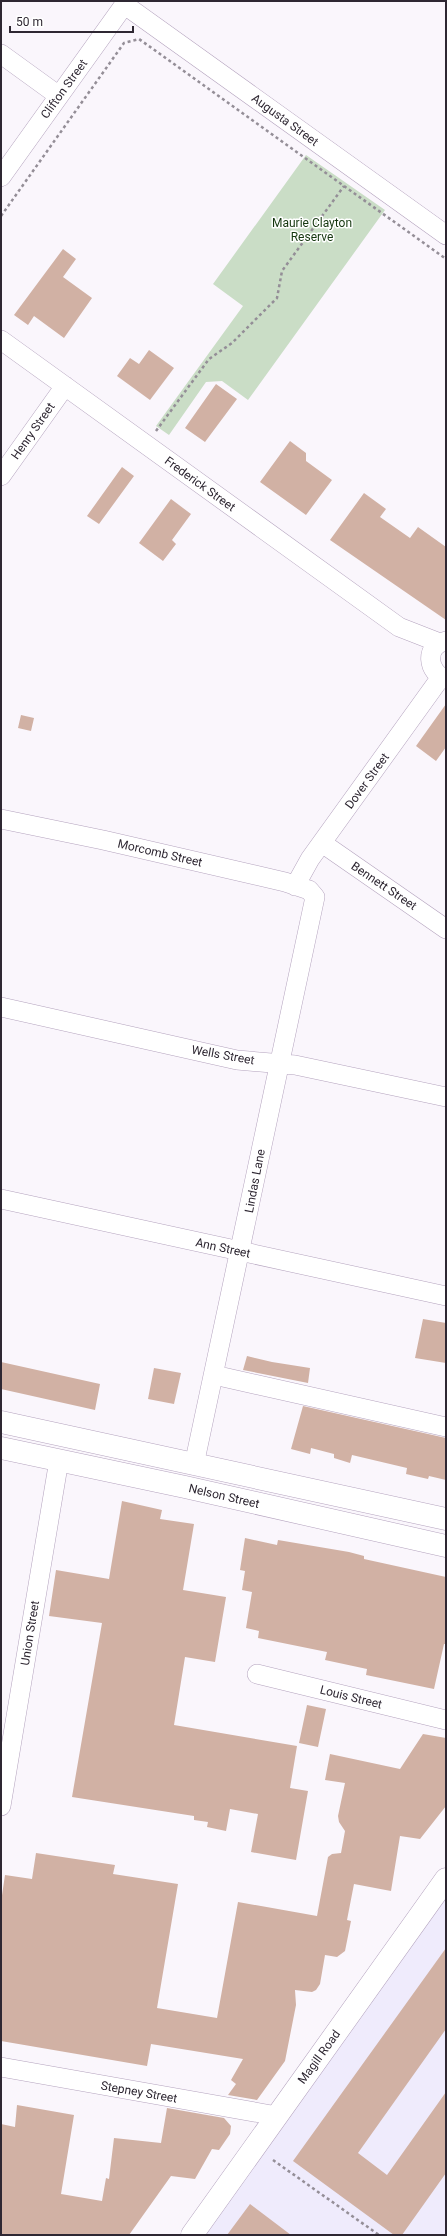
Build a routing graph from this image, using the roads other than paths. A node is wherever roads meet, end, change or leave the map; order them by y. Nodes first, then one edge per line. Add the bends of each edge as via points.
1 (126, 3) edge
2 (1, 54) edge
3 (59, 96) junction
4 (1, 177) edge
5 (446, 235) edge
6 (1, 340) edge
7 (65, 386) junction
8 (1, 476) edge
9 (399, 627) junction
10 (443, 642) edge
11 (430, 662) junction
12 (444, 678) edge
13 (1, 819) edge
14 (322, 843) junction
15 (296, 886) junction
16 (315, 897) joint
17 (446, 929) edge
18 (1, 1007) edge
19 (278, 1064) junction
20 (446, 1097) edge
21 (1, 1199) edge
22 (241, 1251) junction
23 (446, 1296) edge
24 (214, 1375) junction
25 (1, 1422) edge
26 (446, 1427) edge
27 (63, 1435) junction
28 (1, 1448) edge
29 (59, 1460) junction
30 (194, 1465) junction
31 (446, 1519) edge
32 (446, 1546) edge
33 (257, 1674) dead end
34 (446, 1720) edge
35 (1, 1806) edge
36 (446, 1879) edge
37 (1, 2067) edge
38 (277, 2116) junction
39 (192, 2235) edge

1 - 3 street, Clifton Street
1 - 5 street, Augusta Street
2 - 3 street
3 - 4 street, Clifton Street
6 - 7 street, Frederick Street
7 - 8 street, Henry Street
7 - 9 street, Frederick Street
9 - 10 street, Frederick Street
9 - 11 street, Frederick Street
10 - 11 street via 434,648
11 - 12 street, Frederick Street via 434,672
12 - 14 street, Dover Street
13 - 15 street, Morcomb Street via 103,840
14 - 15 street, Dover Street
14 - 17 street, Bennett Street
15 - 16 street, Morcomb Street via 309,890
16 - 19 street, Lindas Lane
18 - 19 street, Wells Street via 237,1060
19 - 20 street, Wells Street via 295,1065
19 - 22 street, Lindas Lane
21 - 22 street, Ann Street
22 - 23 street, Ann Street
22 - 24 street, Lindas Lane
24 - 26 street
24 - 30 street, Lindas Lane
25 - 27 main road, Nelson Street
27 - 29 main road
27 - 30 main road, Nelson Street
28 - 29 main road, Nelson Street
29 - 32 main road, Nelson Street
29 - 35 street, Union Street
30 - 31 main road, Nelson Street
33 - 34 street, Louis Street
36 - 38 main road, Magill Road
37 - 38 street, Stepney Street
38 - 39 main road, Magill Road

